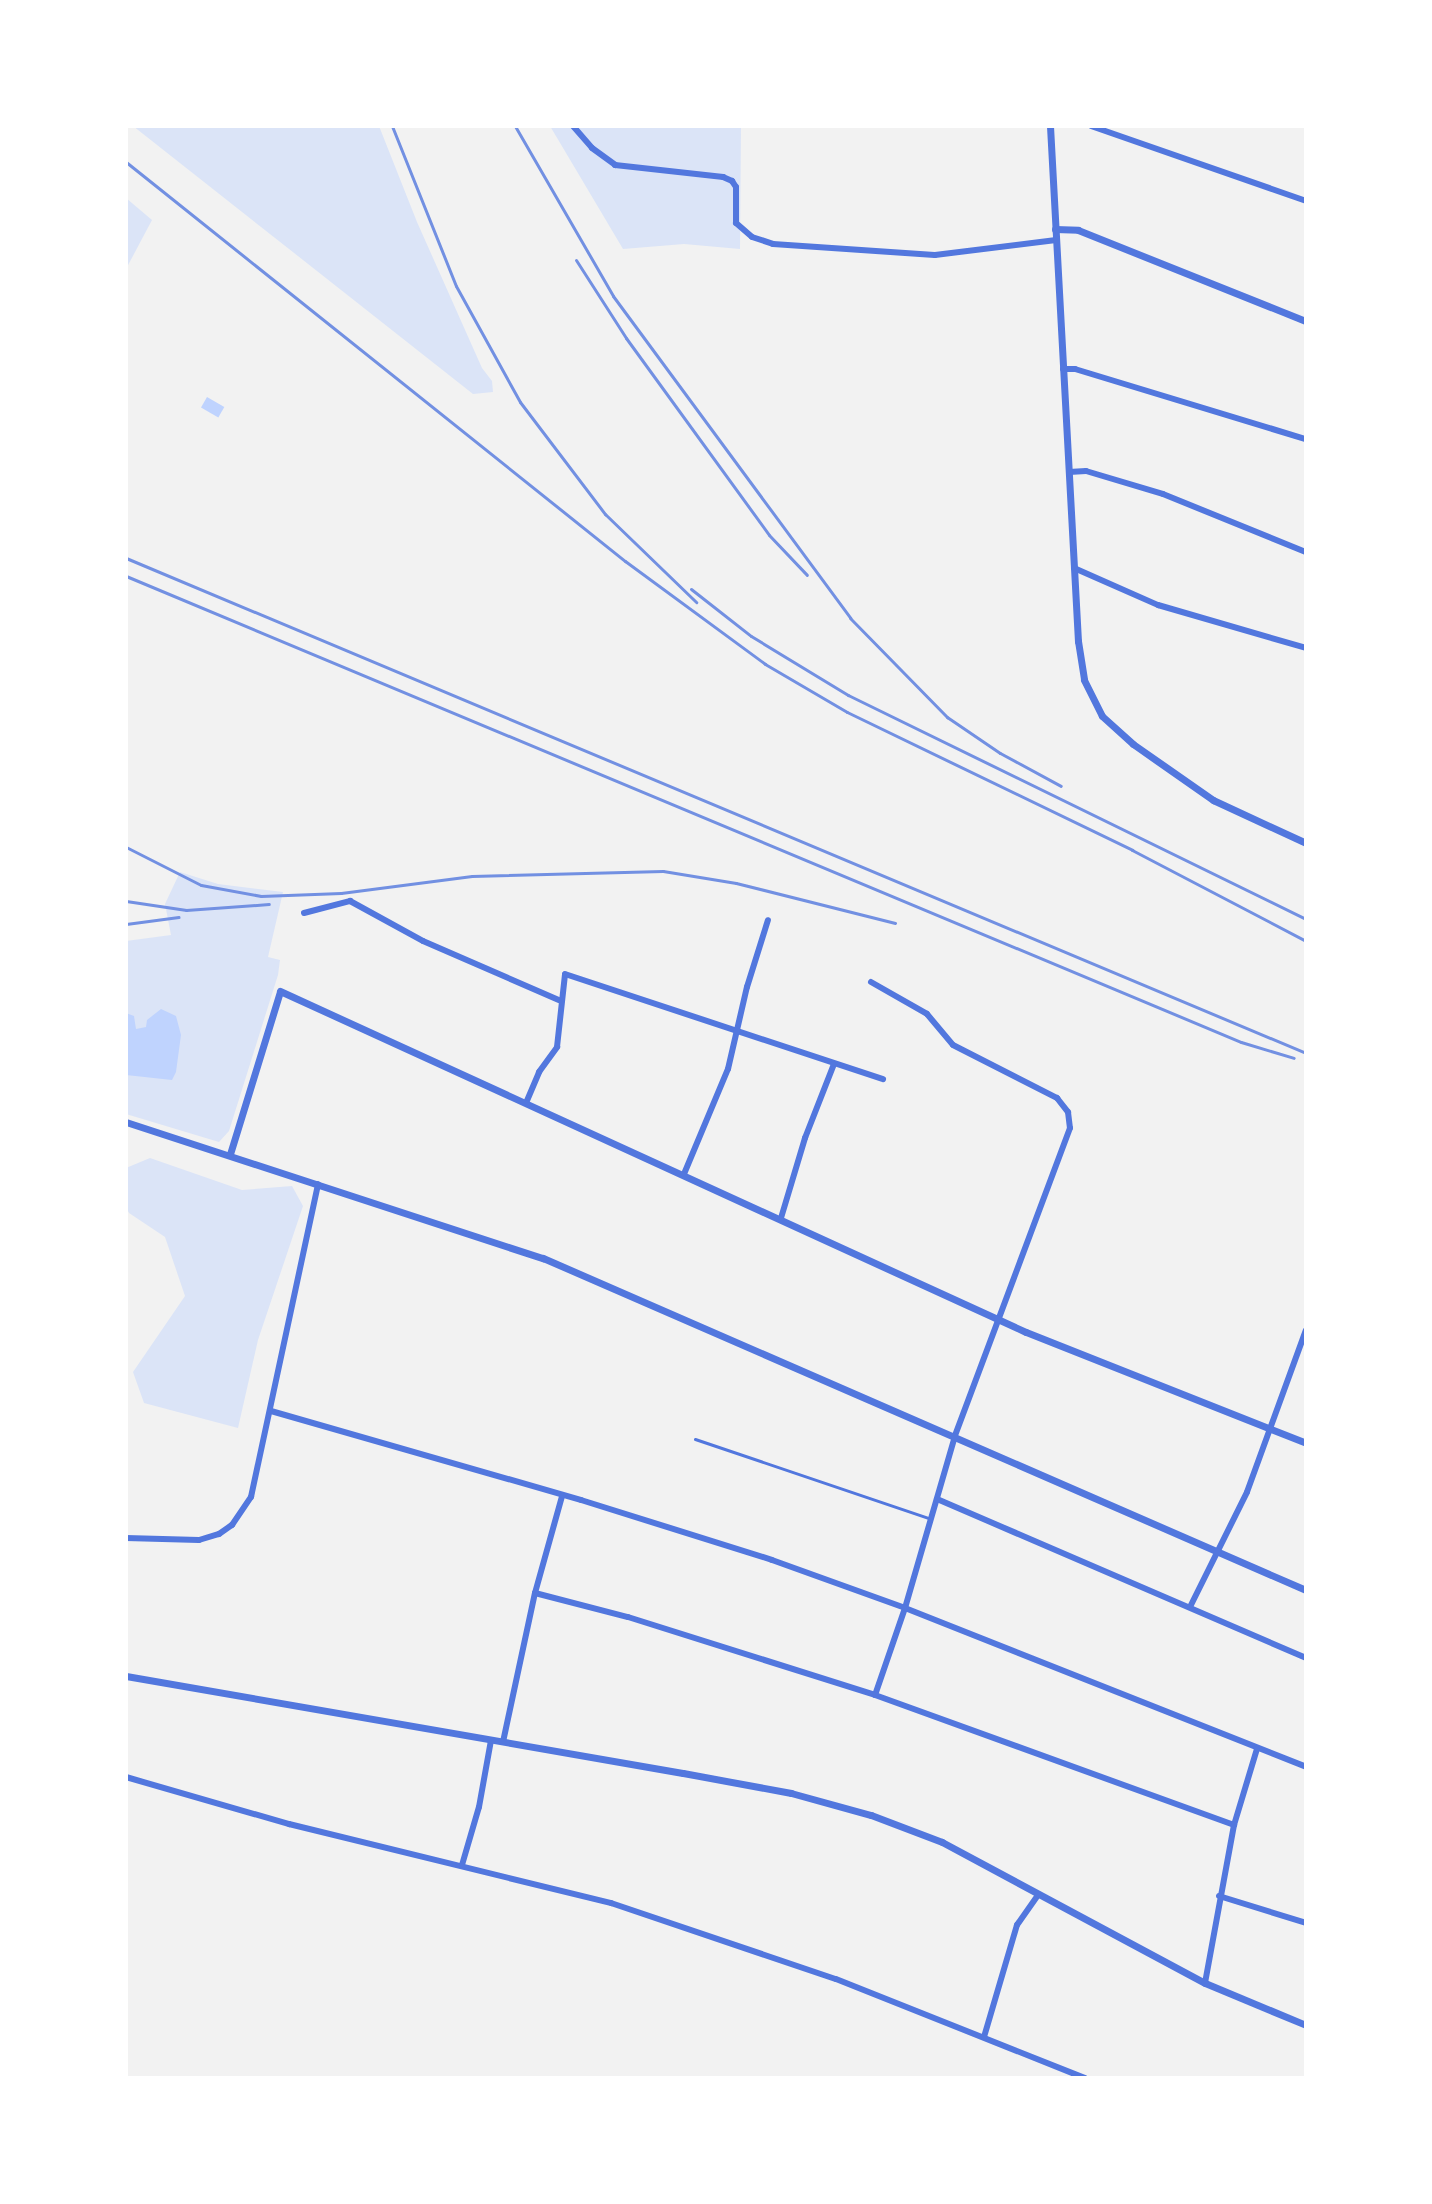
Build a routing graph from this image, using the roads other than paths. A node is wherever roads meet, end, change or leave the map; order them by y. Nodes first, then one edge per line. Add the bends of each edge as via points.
1 (573, 126) edge
2 (1050, 126) edge
3 (1091, 126) edge
4 (1306, 201) edge
5 (1055, 229) junction
6 (1056, 240) junction
7 (1306, 321) edge
8 (1063, 369) junction
9 (1306, 439) edge
10 (1069, 472) junction
11 (1306, 552) edge
12 (1074, 568) junction
13 (1306, 648) edge
14 (1306, 843) edge
15 (304, 913) dead end
16 (768, 920) dead end
17 (871, 982) dead end
18 (559, 1000) junction
19 (738, 1031) junction
20 (834, 1064) junction
21 (883, 1079) dead end
22 (526, 1103) junction
23 (126, 1122) edge
24 (230, 1154) junction
25 (684, 1174) junction
26 (318, 1184) junction
27 (781, 1218) junction
28 (997, 1319) junction
29 (1306, 1330) edge
30 (271, 1411) junction
31 (1269, 1428) junction
32 (955, 1436) junction
33 (695, 1439) dead end
34 (1306, 1443) edge
35 (562, 1496) junction
36 (937, 1499) junction
37 (932, 1519) junction
38 (126, 1538) edge
39 (1214, 1552) junction
40 (1306, 1590) edge
41 (535, 1593) junction
42 (1190, 1607) junction
43 (905, 1608) junction
44 (1306, 1658) edge
45 (126, 1676) edge
46 (875, 1695) junction
47 (491, 1740) junction
48 (503, 1742) junction
49 (1257, 1749) junction
50 (1306, 1767) edge
51 (126, 1777) edge
52 (1234, 1825) junction
53 (462, 1865) junction
54 (1038, 1895) junction
55 (1219, 1896) junction
56 (1306, 1923) edge
57 (1205, 1983) junction
58 (1306, 2025) edge
59 (984, 2037) junction
60 (1085, 2078) edge

1 - 6 street via 615,165 732,181 736,223 752,237 773,244 935,255
2 - 5 street
3 - 4 street
5 - 6 street
5 - 7 street via 1078,230
6 - 8 street
8 - 9 street
8 - 10 street
10 - 11 street via 1086,471 1163,494
10 - 12 street
12 - 13 street via 1158,605
12 - 14 street via 1084,680 1102,716 1213,800
15 - 18 street via 350,901 423,941
16 - 19 street
17 - 28 street via 927,1014 953,1045 1057,1098 1068,1112 1070,1128
18 - 19 street via 565,974
18 - 22 street via 557,1047
19 - 20 street
19 - 25 street via 728,1069
20 - 21 street
20 - 27 street
22 - 24 street via 280,991
22 - 25 street
23 - 24 street
24 - 26 street
25 - 27 street
26 - 30 street
26 - 32 street via 543,1258
27 - 28 street
28 - 31 street
28 - 32 street
29 - 31 street
30 - 35 street
30 - 38 street via 251,1497 232,1525 199,1540
31 - 34 street
31 - 39 street via 1247,1492
32 - 36 street
32 - 39 street
33 - 37 lane
35 - 41 street
35 - 43 street via 772,1560
36 - 37 street
36 - 42 street
37 - 43 street
39 - 40 street
39 - 42 street
41 - 46 street
41 - 48 street
42 - 44 street
43 - 46 street
43 - 49 street
45 - 47 street
46 - 52 street
47 - 48 street
47 - 53 street
48 - 54 street via 791,1793 871,1815 942,1842
49 - 50 street
49 - 52 street
51 - 53 street via 289,1824
52 - 55 street
53 - 59 street via 611,1903 836,1979
54 - 57 street
54 - 59 street via 1017,1925
55 - 56 street
55 - 57 street
57 - 58 street
59 - 60 street

